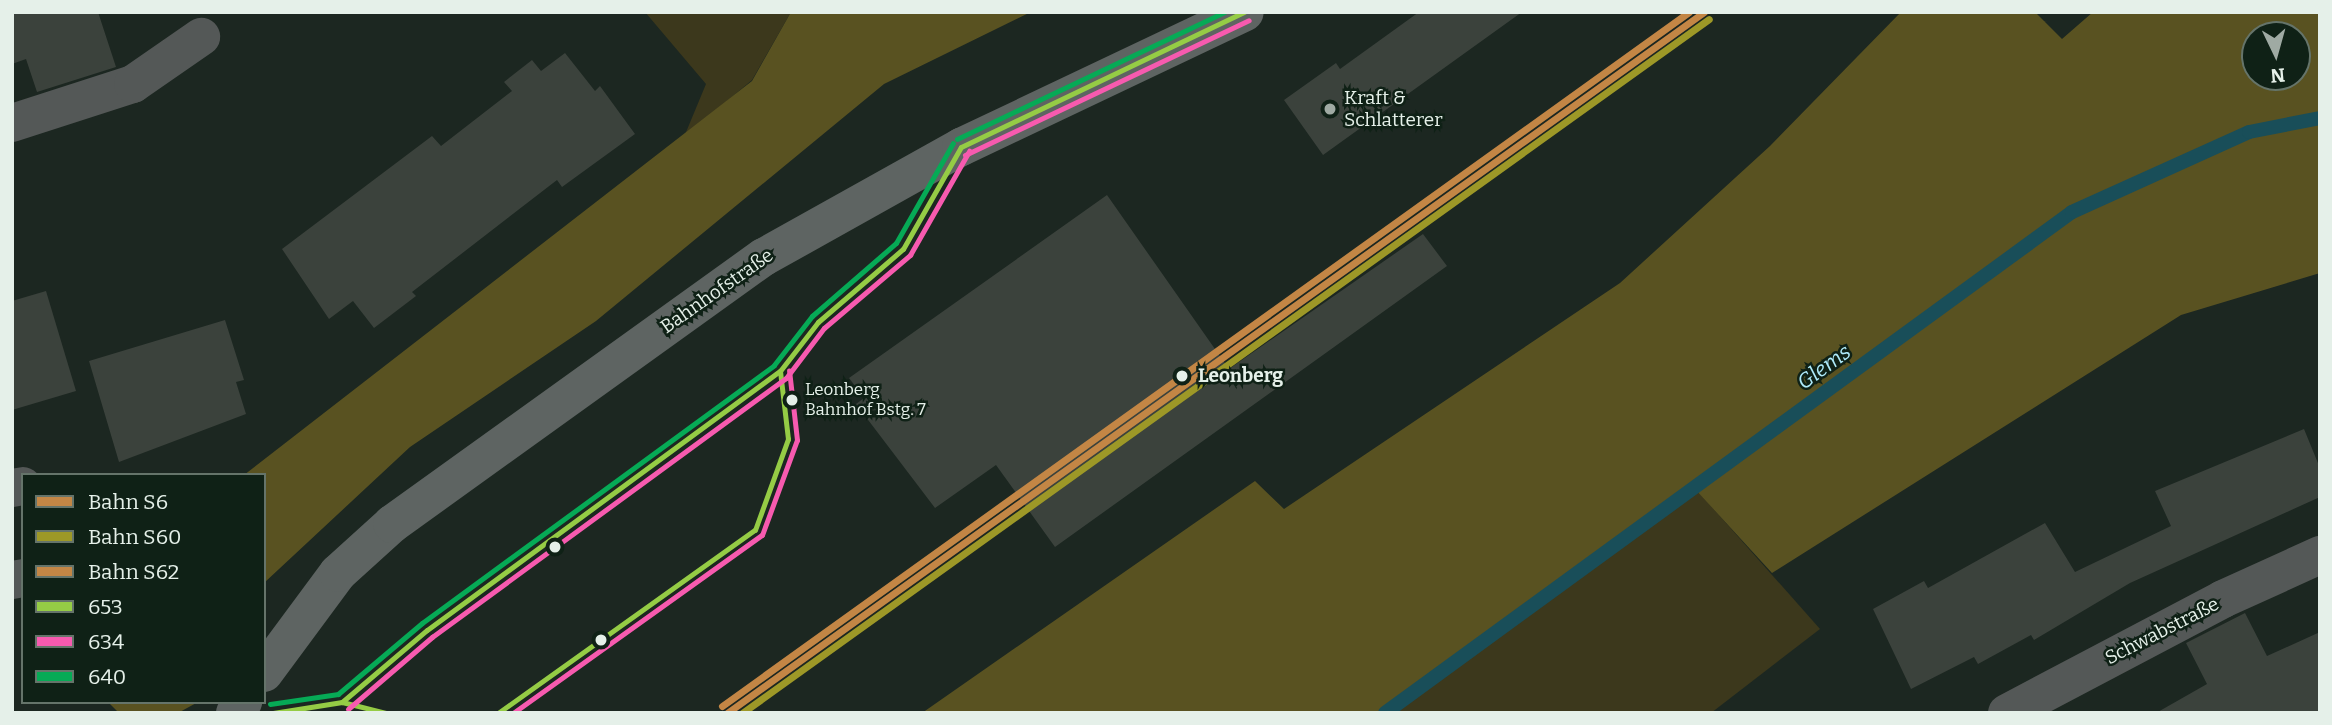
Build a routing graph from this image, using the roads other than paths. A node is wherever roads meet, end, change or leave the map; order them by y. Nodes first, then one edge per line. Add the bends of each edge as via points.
1 (1245, 12) edge
2 (201, 37) dead end
3 (12, 123) edge
4 (2320, 555) edge
5 (266, 670) edge
6 (2007, 713) edge

1 - 5 street, Bahnhofstraße via 961,147 764,257 391,524 338,573
2 - 3 street via 133,84
4 - 6 street, Schwabstraße via 2223,599

